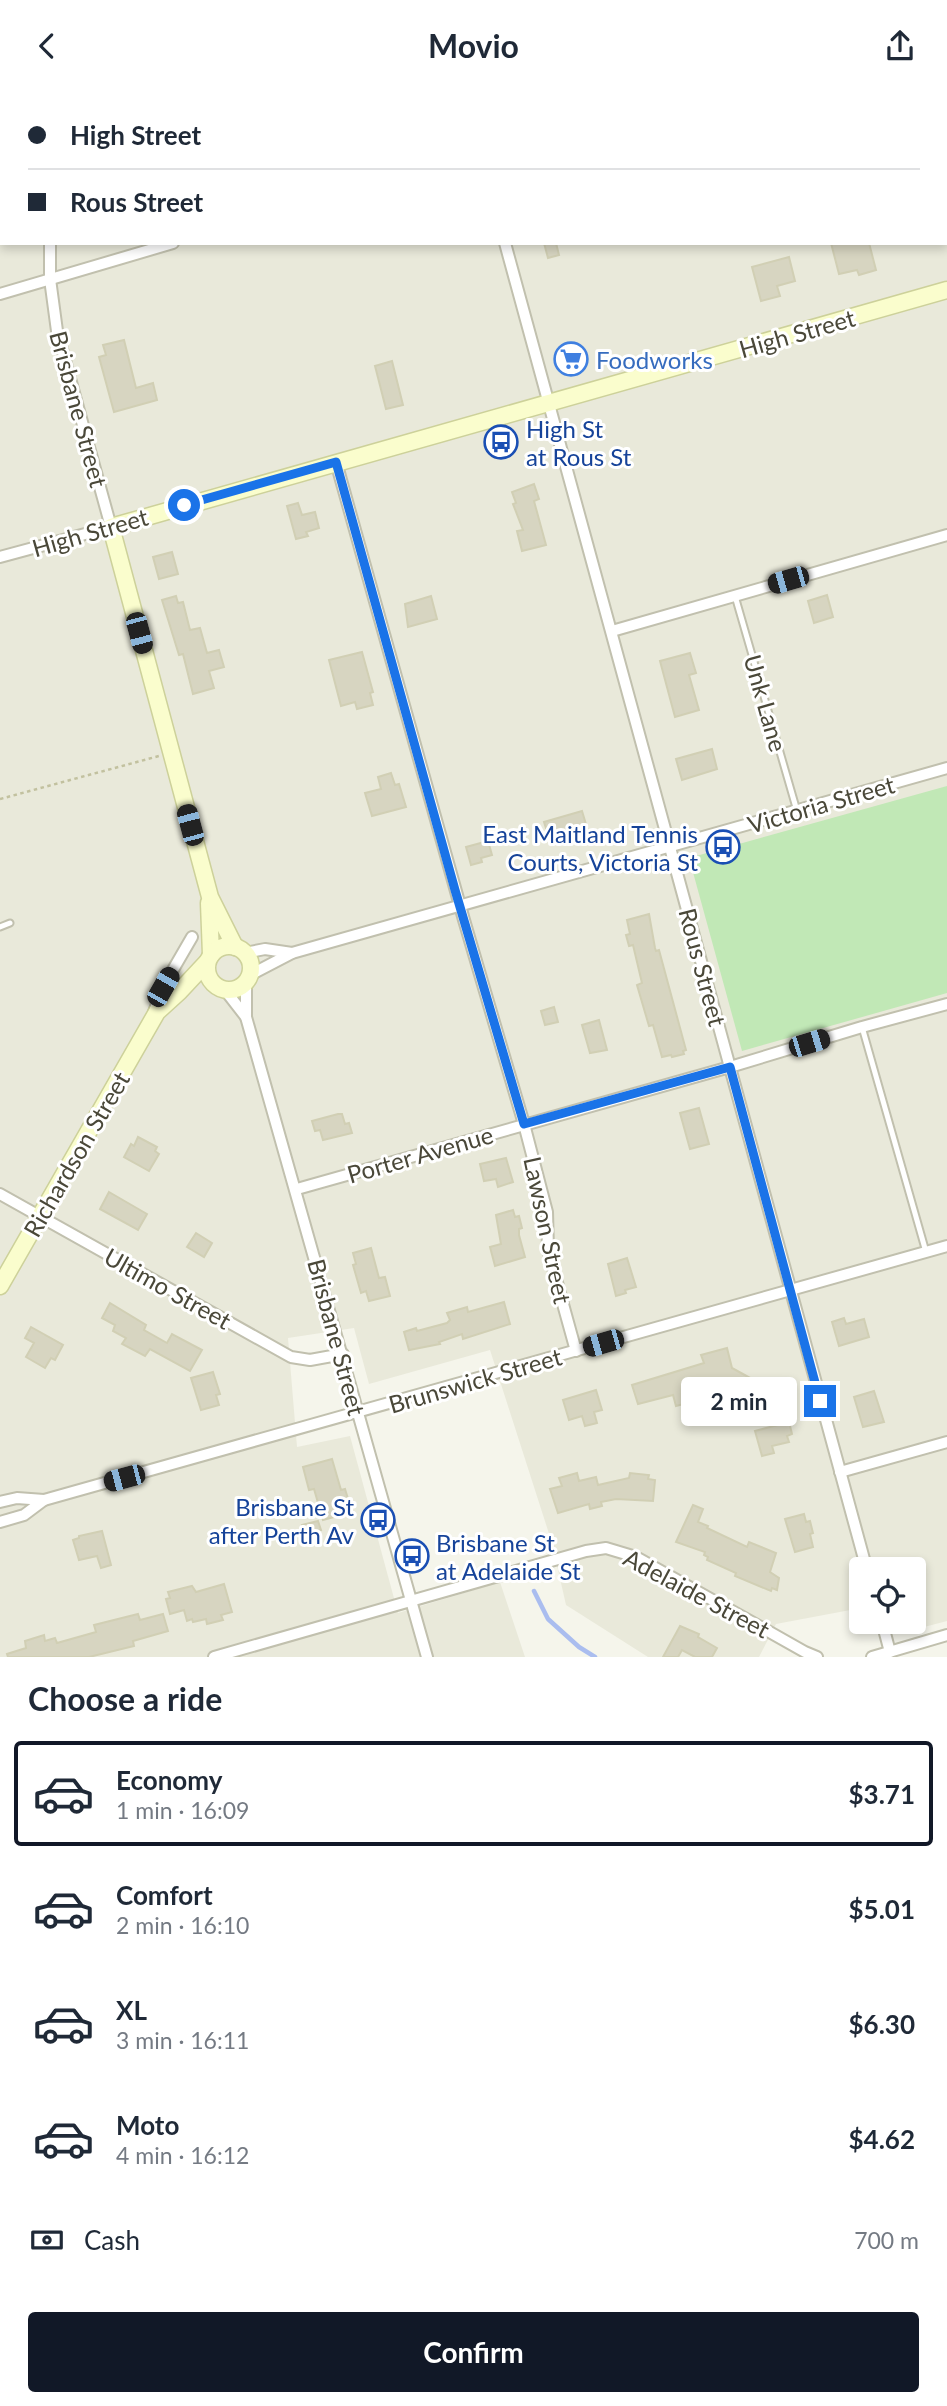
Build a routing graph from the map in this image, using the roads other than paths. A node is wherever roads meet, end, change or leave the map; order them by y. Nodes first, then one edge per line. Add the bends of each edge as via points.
1 (50, 245) edge
2 (166, 245) edge
3 (506, 245) edge
4 (50, 279) junction
5 (947, 290) edge
6 (0, 294) edge
7 (550, 403) junction
8 (336, 462) junction
9 (111, 527) junction
10 (947, 535) edge
11 (0, 557) edge
12 (736, 596) junction
13 (612, 631) junction
14 (947, 768) edge
15 (797, 810) junction
16 (670, 847) junction
17 (209, 897) junction
18 (460, 906) junction
19 (10, 923) dead end
20 (0, 927) edge
21 (192, 937) dead end
22 (240, 950) junction
23 (292, 953) junction
24 (209, 959) junction
25 (248, 979) junction
26 (221, 988) junction
27 (179, 992) junction
28 (947, 1004) edge
29 (246, 1017) junction
30 (151, 1022) junction
31 (862, 1027) junction
32 (730, 1067) junction
33 (524, 1124) junction
34 (297, 1189) junction
35 (0, 1193) edge
36 (40, 1216) junction
37 (947, 1247) edge
38 (926, 1252) junction
39 (0, 1286) edge
40 (789, 1291) junction
41 (576, 1351) junction
42 (343, 1353) junction
43 (358, 1413) junction
44 (947, 1442) edge
45 (840, 1472) junction
46 (44, 1500) junction
47 (0, 1502) edge
48 (0, 1522) edge
49 (863, 1557) edge
50 (411, 1602) junction
51 (885, 1634) edge
52 (947, 1635) edge
53 (890, 1652) junction
54 (214, 1657) edge
55 (427, 1657) edge
56 (817, 1657) edge
57 (872, 1657) edge

1 - 4 street, Brisbane Street
2 - 4 street
3 - 7 street, Rous Street
4 - 6 street
4 - 9 street, Brisbane Street via 57,331
5 - 7 main road, High Street
7 - 8 main road, High Street
7 - 13 street, Rous Street
8 - 9 main road, High Street
8 - 18 street, Lawson Street
9 - 11 street, High Street
9 - 17 main road, Brisbane Street
10 - 12 street
12 - 13 street
12 - 15 lane, Unk Lane
13 - 16 street, Rous Street
14 - 15 street, Victoria Street
15 - 16 street, Victoria Street
16 - 18 street, Victoria Street
16 - 32 street, Rous Street
17 - 22 main road, Brisbane Street
17 - 24 main road, Brisbane Street
18 - 23 street, Victoria Street
18 - 33 street, Lawson Street
19 - 20 lane
21 - 30 street, Richardson Street via 163,987
22 - 23 street, Victoria Street
22 - 24 main road via 222,947
22 - 25 main road via 251,963
23 - 25 street, Victoria Street
24 - 26 main road via 208,976
24 - 27 main road, Richardson Street
25 - 26 main road via 233,990
25 - 29 street, Brisbane Street
26 - 27 main road
26 - 29 street, Brisbane Street
27 - 30 main road, Richardson Street
28 - 31 street, Porter Avenue
29 - 34 street, Brisbane Street
30 - 36 main road, Richardson Street
31 - 32 street, Porter Avenue
31 - 38 lane
32 - 33 street, Porter Avenue
32 - 40 street, Rous Street
33 - 34 street, Porter Avenue
33 - 41 street, Lawson Street via 547,1212 548,1250
34 - 42 street, Brisbane Street
35 - 36 street, Ultimo Street
36 - 39 main road, Richardson Street
36 - 42 street, Ultimo Street via 291,1357 310,1360
37 - 38 street, Brunswick Street
38 - 40 street, Brunswick Street
40 - 41 street, Brunswick Street
40 - 45 street, Rous Street
41 - 43 street, Brunswick Street
42 - 43 street, Brisbane Street
43 - 46 street, Brunswick Street
43 - 50 street, Brisbane Street
44 - 45 street
45 - 49 street, Rous Street
46 - 47 street, Brunswick Street
46 - 48 street, Brunswick Street via 24,1515
50 - 54 street, Adelaide Street
50 - 55 street, Brisbane Street
50 - 56 street, Adelaide Street via 606,1548 636,1557
51 - 53 street
52 - 53 street
53 - 57 street

